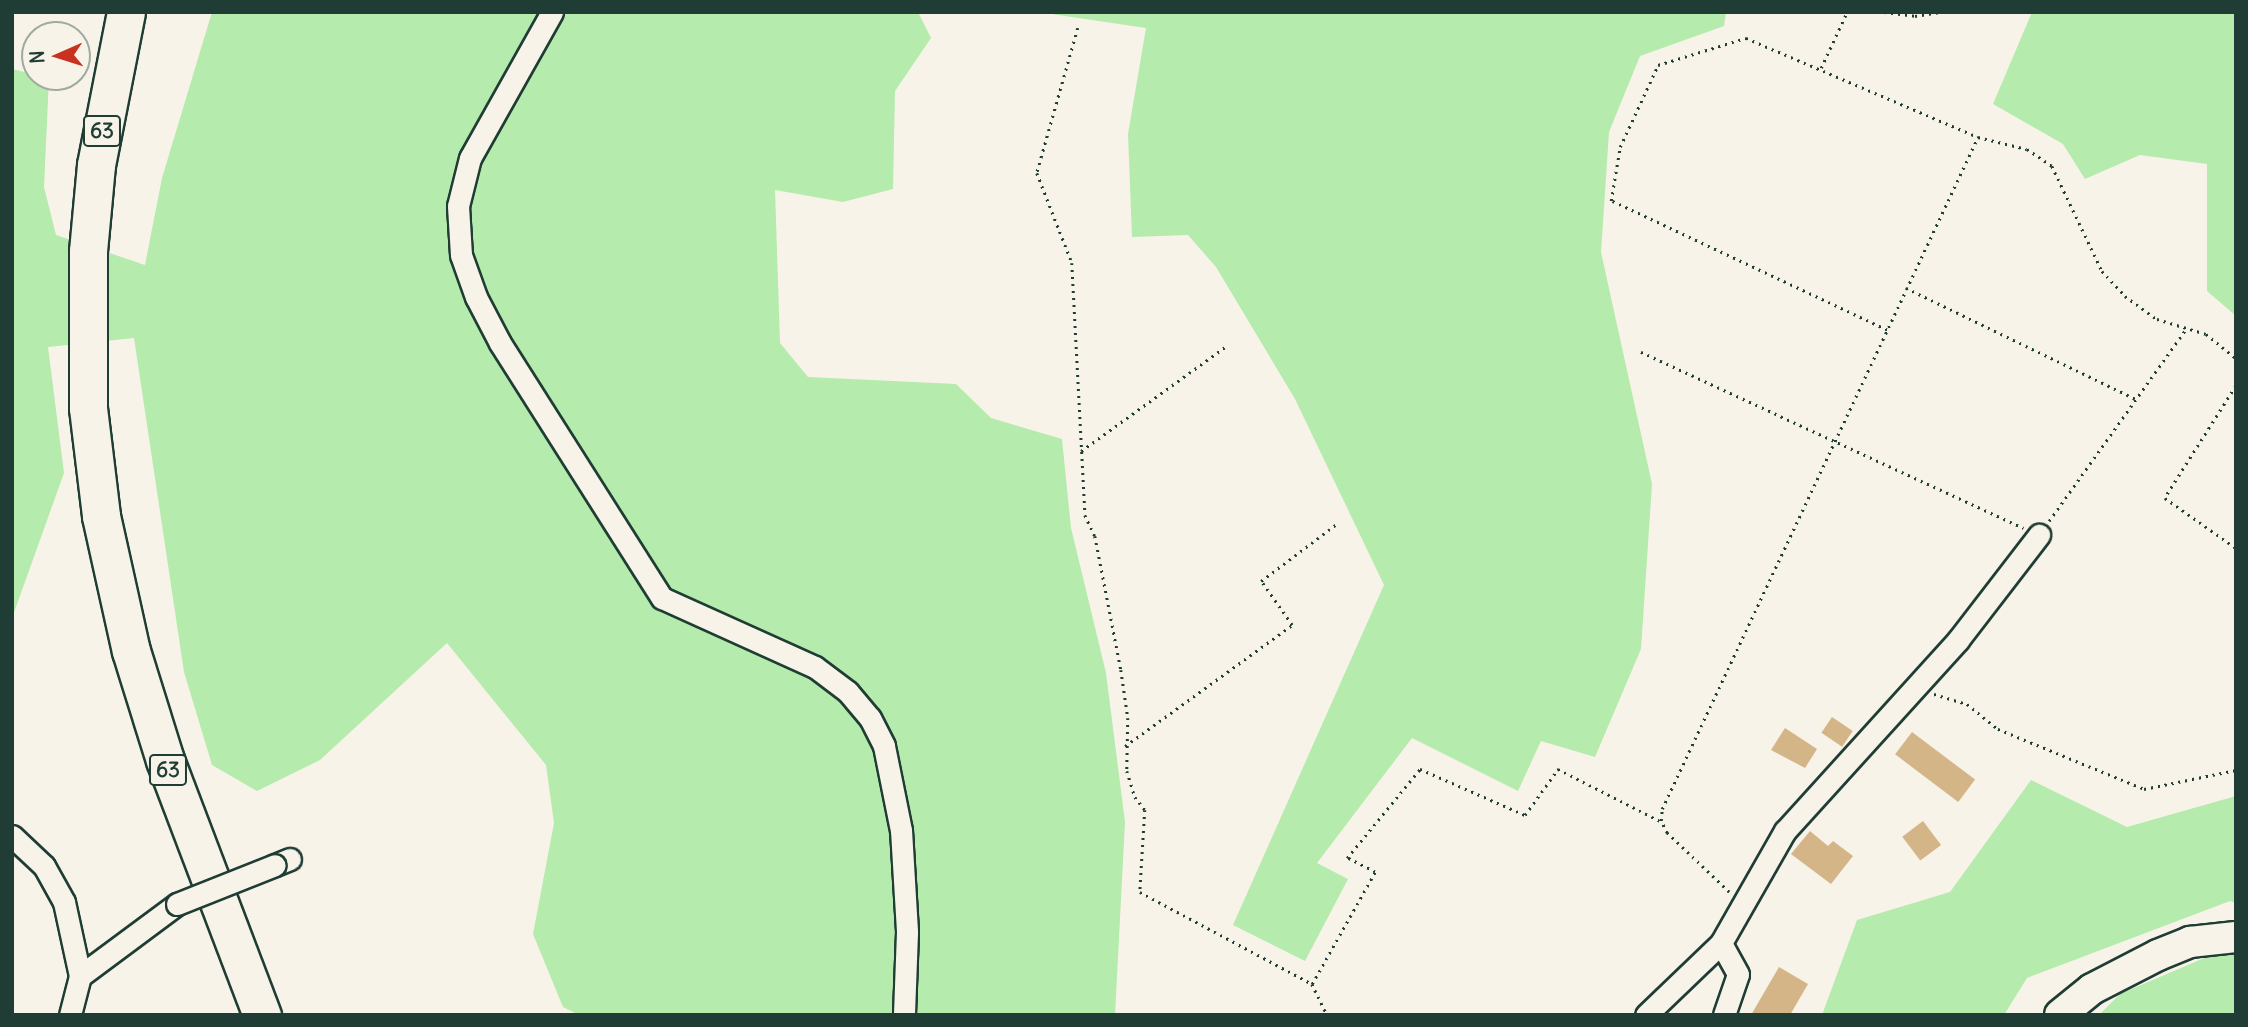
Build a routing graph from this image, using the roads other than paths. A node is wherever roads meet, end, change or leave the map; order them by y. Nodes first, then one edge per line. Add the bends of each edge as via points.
1 (126, 12) edge
2 (552, 12) edge
3 (2039, 535) road end
4 (12, 836) edge
5 (282, 862) dead end
6 (2236, 937) edge
7 (1721, 943) junction
8 (80, 976) junction
9 (70, 1015) edge
10 (262, 1015) edge
11 (904, 1015) edge
12 (1646, 1015) edge
13 (1724, 1015) edge
14 (2060, 1015) edge

1 - 10 highway, 63 via 96,165 88,251 88,408 102,516 131,651 165,760
2 - 11 street via 470,158 458,206 461,255 468,276 500,343 662,598 815,667 848,692 870,718 884,746 901,830 907,932
3 - 7 street via 1914,688 1785,831
4 - 8 street via 44,866 64,902
5 - 8 street, bridge via 177,904
6 - 14 street via 2190,942 2158,955 2092,989
7 - 12 street
7 - 13 street via 1738,974
8 - 9 street

